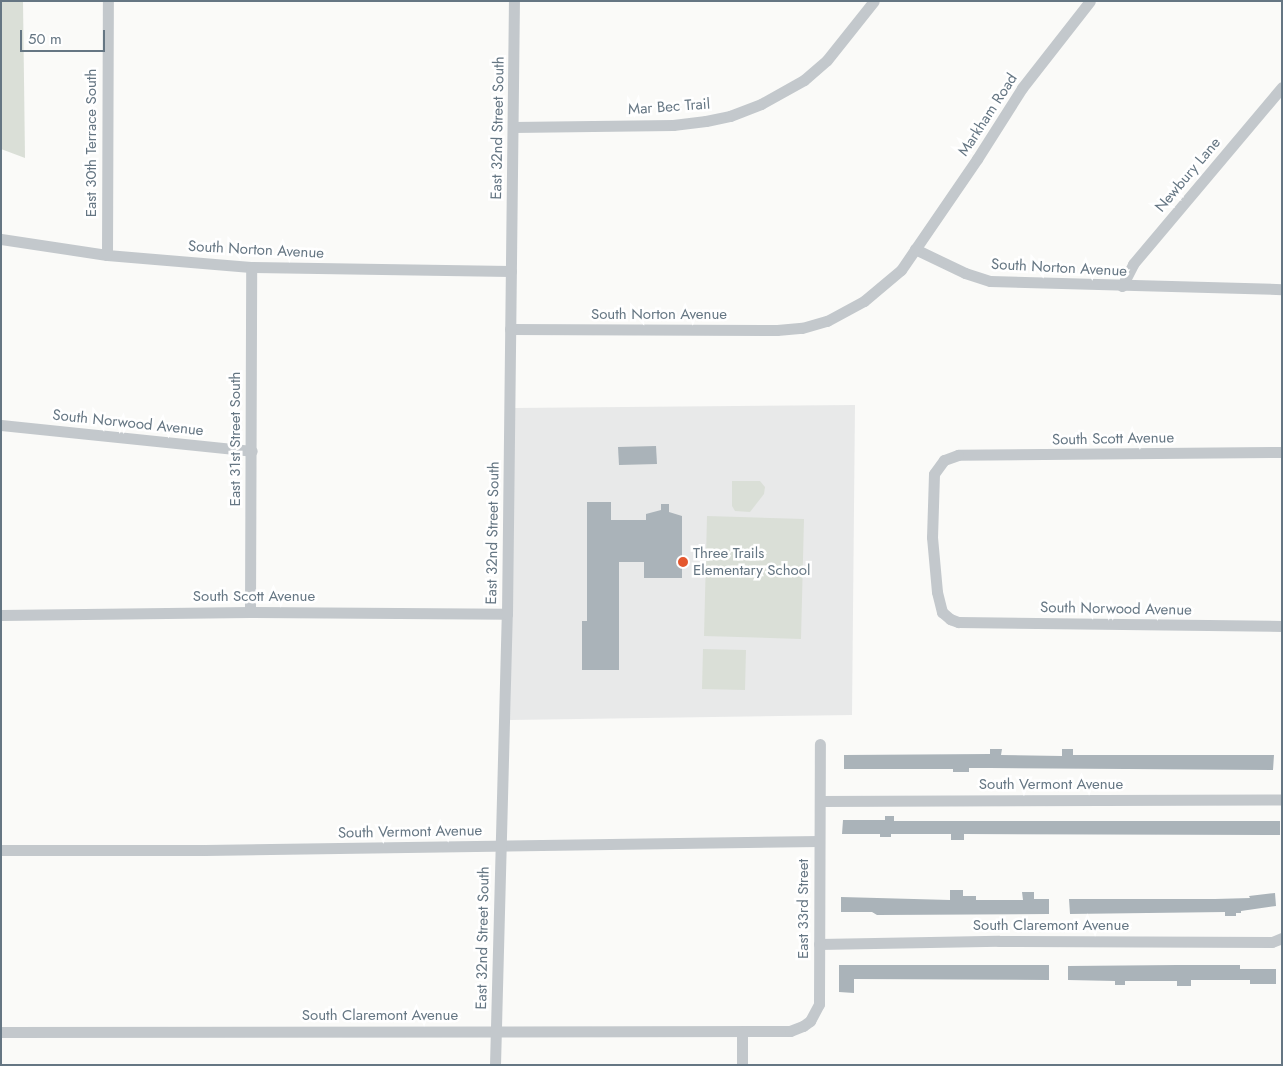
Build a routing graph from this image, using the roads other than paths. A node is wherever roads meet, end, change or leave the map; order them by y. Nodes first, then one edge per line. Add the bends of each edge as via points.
1 (108, 1) edge
2 (514, 1) edge
3 (874, 1) edge
4 (1090, 1) edge
5 (1282, 87) edge
6 (513, 127) junction
7 (1, 239) edge
8 (915, 249) junction
9 (107, 255) junction
10 (251, 267) junction
11 (511, 272) junction
12 (1122, 286) junction
13 (1282, 289) edge
14 (510, 329) junction
15 (1, 425) edge
16 (252, 451) junction
17 (1282, 452) edge
18 (250, 612) junction
19 (507, 614) junction
20 (1, 615) edge
21 (950, 619) joint
22 (1282, 626) edge
23 (820, 744) dead end
24 (1282, 799) edge
25 (820, 801) junction
26 (820, 841) junction
27 (500, 846) junction
28 (1, 850) edge
29 (1282, 938) edge
30 (819, 944) junction
31 (812, 1016) joint
32 (496, 1031) junction
33 (742, 1031) junction
34 (1, 1032) edge
35 (495, 1065) edge
36 (742, 1065) edge

1 - 9 street, East 30th Terrace South
2 - 6 street, East 32nd Street South
3 - 6 street, Mar Bec Trail via 827,60 804,80 761,104 730,116 673,125
4 - 8 street, Markham Road via 1022,88
5 - 12 street, Newbury Lane via 1133,264
6 - 11 street, East 32nd Street South
7 - 9 street, South Norton Avenue
8 - 12 street, South Norton Avenue via 965,274 990,281
8 - 14 street, South Norton Avenue via 900,270 864,301 827,321 802,328
9 - 10 street, South Norton Avenue
10 - 11 street, South Norton Avenue
10 - 16 street, East 31st Street South
11 - 14 street, East 32nd Street South
12 - 13 street, South Norton Avenue
14 - 19 street, East 32nd Street South
15 - 16 street, South Norwood Avenue
16 - 18 street, East 31st Street South
17 - 21 street, South Scott Avenue via 958,455 944,460 934,474 932,537 937,592 942,612
18 - 19 street, South Scott Avenue
18 - 20 street, South Scott Avenue
19 - 27 street, East 32nd Street South
21 - 22 street, South Norwood Avenue via 958,622
23 - 25 street, East 33rd Street
24 - 25 street, South Vermont Avenue
25 - 26 street, East 33rd Street
26 - 27 street, South Vermont Avenue
26 - 30 street, East 33rd Street
27 - 28 street, South Vermont Avenue
27 - 32 street, East 32nd Street South
29 - 30 street, South Claremont Avenue via 1272,942
30 - 31 street, East 33rd Street via 819,1004
31 - 33 street, South Claremont Avenue via 803,1026 790,1031
32 - 33 street, South Claremont Avenue
32 - 34 street, South Claremont Avenue
32 - 35 street, East 32nd Street South
33 - 36 street

